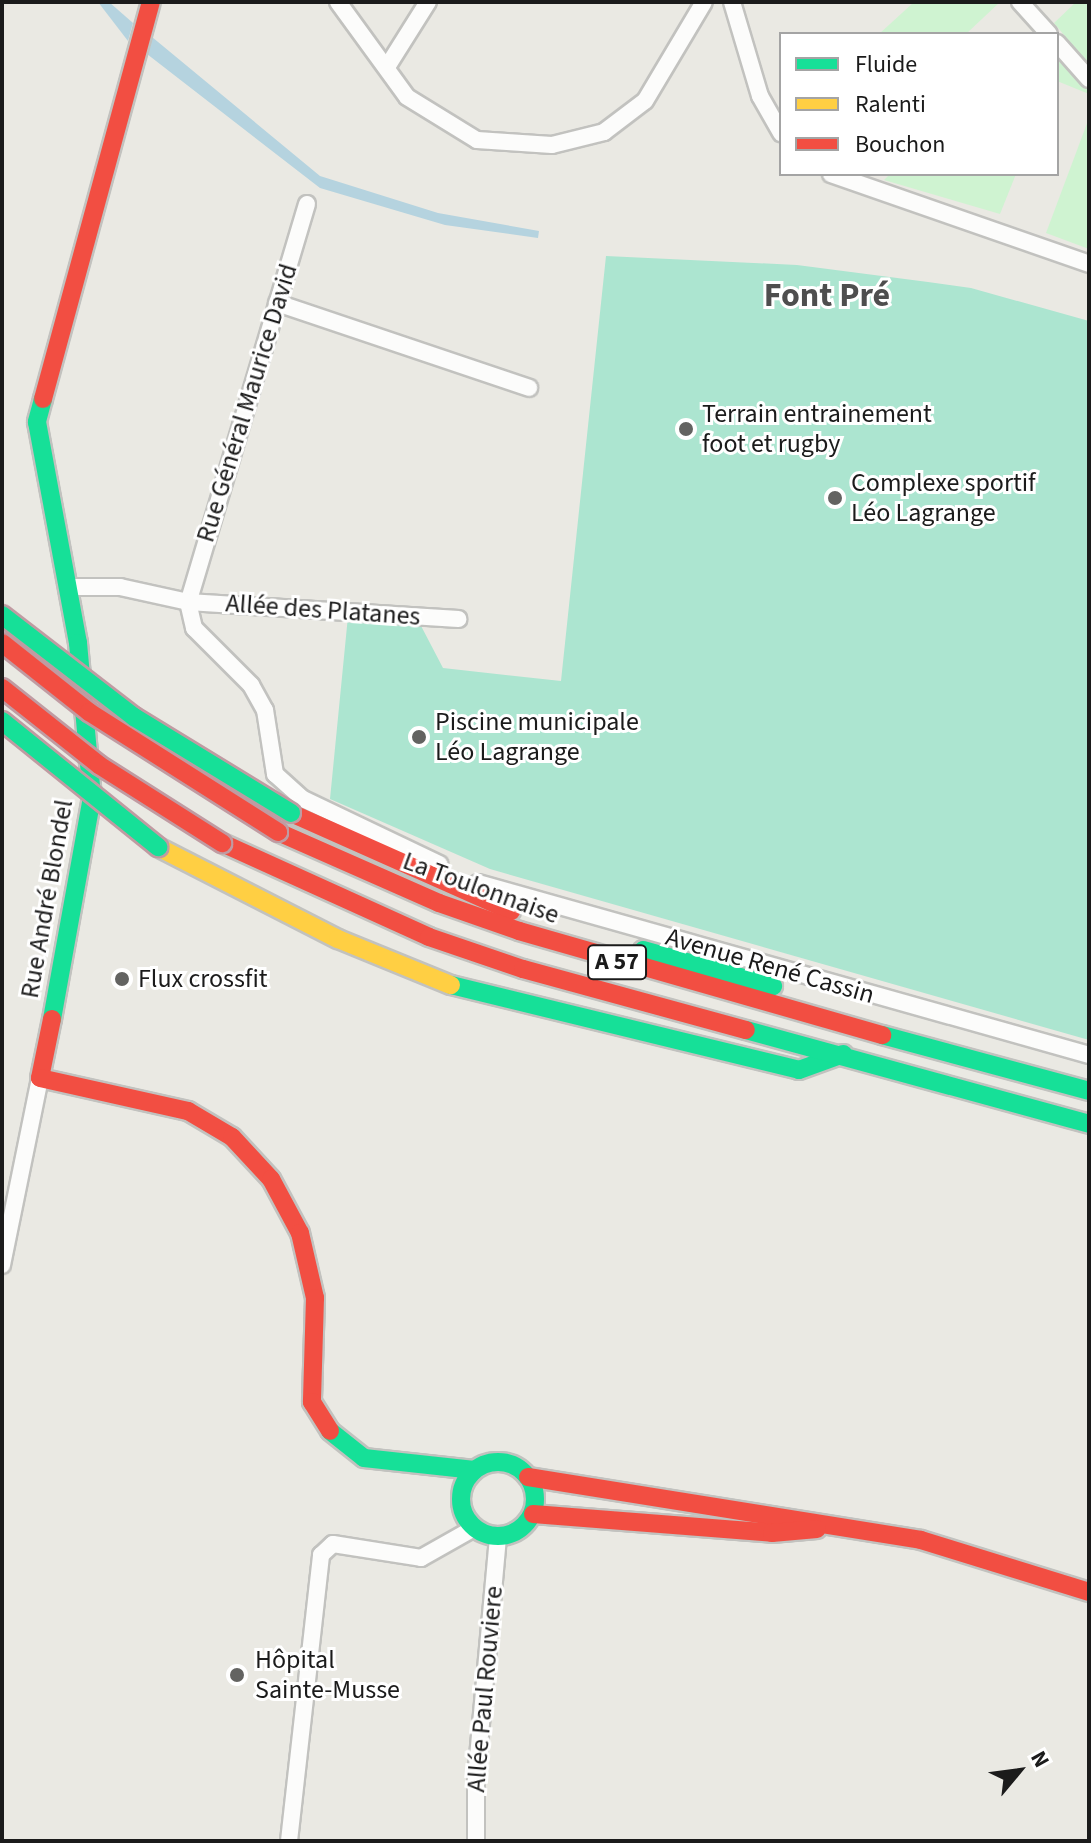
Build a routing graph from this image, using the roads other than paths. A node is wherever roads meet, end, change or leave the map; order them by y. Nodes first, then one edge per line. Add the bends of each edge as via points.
1 (151, 2) edge
2 (162, 2) edge
3 (338, 2) edge
4 (428, 2) edge
5 (704, 2) edge
6 (732, 2) edge
7 (1020, 2) edge
8 (147, 21) junction
9 (1047, 32) edge
10 (1059, 45) edge
11 (387, 67) junction
12 (1089, 79) edge
13 (779, 129) edge
14 (837, 176) edge
15 (307, 204) dead end
16 (1089, 264) edge
17 (277, 303) junction
18 (529, 388) dead end
19 (67, 587) junction
20 (188, 602) junction
21 (2, 615) edge
22 (458, 619) dead end
23 (2, 643) edge
24 (2, 688) edge
25 (2, 721) edge
26 (843, 1054) junction
27 (1089, 1055) edge
28 (968, 1059) junction
29 (40, 1078) junction
30 (1089, 1091) edge
31 (1089, 1124) edge
32 (2, 1265) edge
33 (425, 1468) junction
34 (474, 1470) junction
35 (528, 1477) junction
36 (461, 1496) junction
37 (533, 1514) junction
38 (830, 1527) junction
39 (474, 1528) junction
40 (498, 1537) junction
41 (1089, 1592) edge
42 (289, 1841) edge
43 (476, 1841) edge

1 - 8 main road, Rue André Blondel
2 - 8 main road
3 - 11 street
4 - 11 street
5 - 11 street via 645,101 604,132 552,145 477,140 407,97
6 - 13 street via 760,96
7 - 9 street
8 - 19 main road, Rue André Blondel via 37,422
10 - 12 street
14 - 16 street
15 - 17 street, Rue Général Maurice David
17 - 18 street
17 - 20 street, Rue Général Maurice David
19 - 20 street via 120,587
19 - 29 main road, Rue André Blondel via 78,643 92,797 84,863
20 - 22 street, Allée des Platanes
20 - 27 street, Avenue René Cassin via 194,628 251,685 265,710 275,774 303,799 485,886
21 - 28 main road, bridge via 134,717 291,813 512,912 945,1034
23 - 28 main road, La Toulonnaise / A 57, bridge via 101,721 278,832 425,898 519,931
24 - 26 main road, A 57, bridge via 99,765 222,843 429,937 523,969
25 - 26 main road, bridge via 125,825 266,904 449,984 799,1070
26 - 31 main road, A 57
28 - 30 main road, La Toulonnaise / A 57
29 - 32 street, Rue André Blondel
29 - 33 main road via 188,1111 232,1137 253,1158 286,1203 309,1262 315,1298 312,1402 324,1426 364,1458
33 - 34 main road
33 - 36 main road
34 - 35 main road via 496,1462
34 - 36 main road
35 - 37 main road via 536,1501
35 - 38 main road via 785,1515
36 - 39 main road
37 - 38 main road via 772,1533
37 - 40 main road via 522,1528
38 - 41 main road via 934,1543
39 - 40 main road
39 - 42 street via 421,1558 333,1544 321,1555
40 - 43 street, Allée Paul Rouviere via 476,1779

